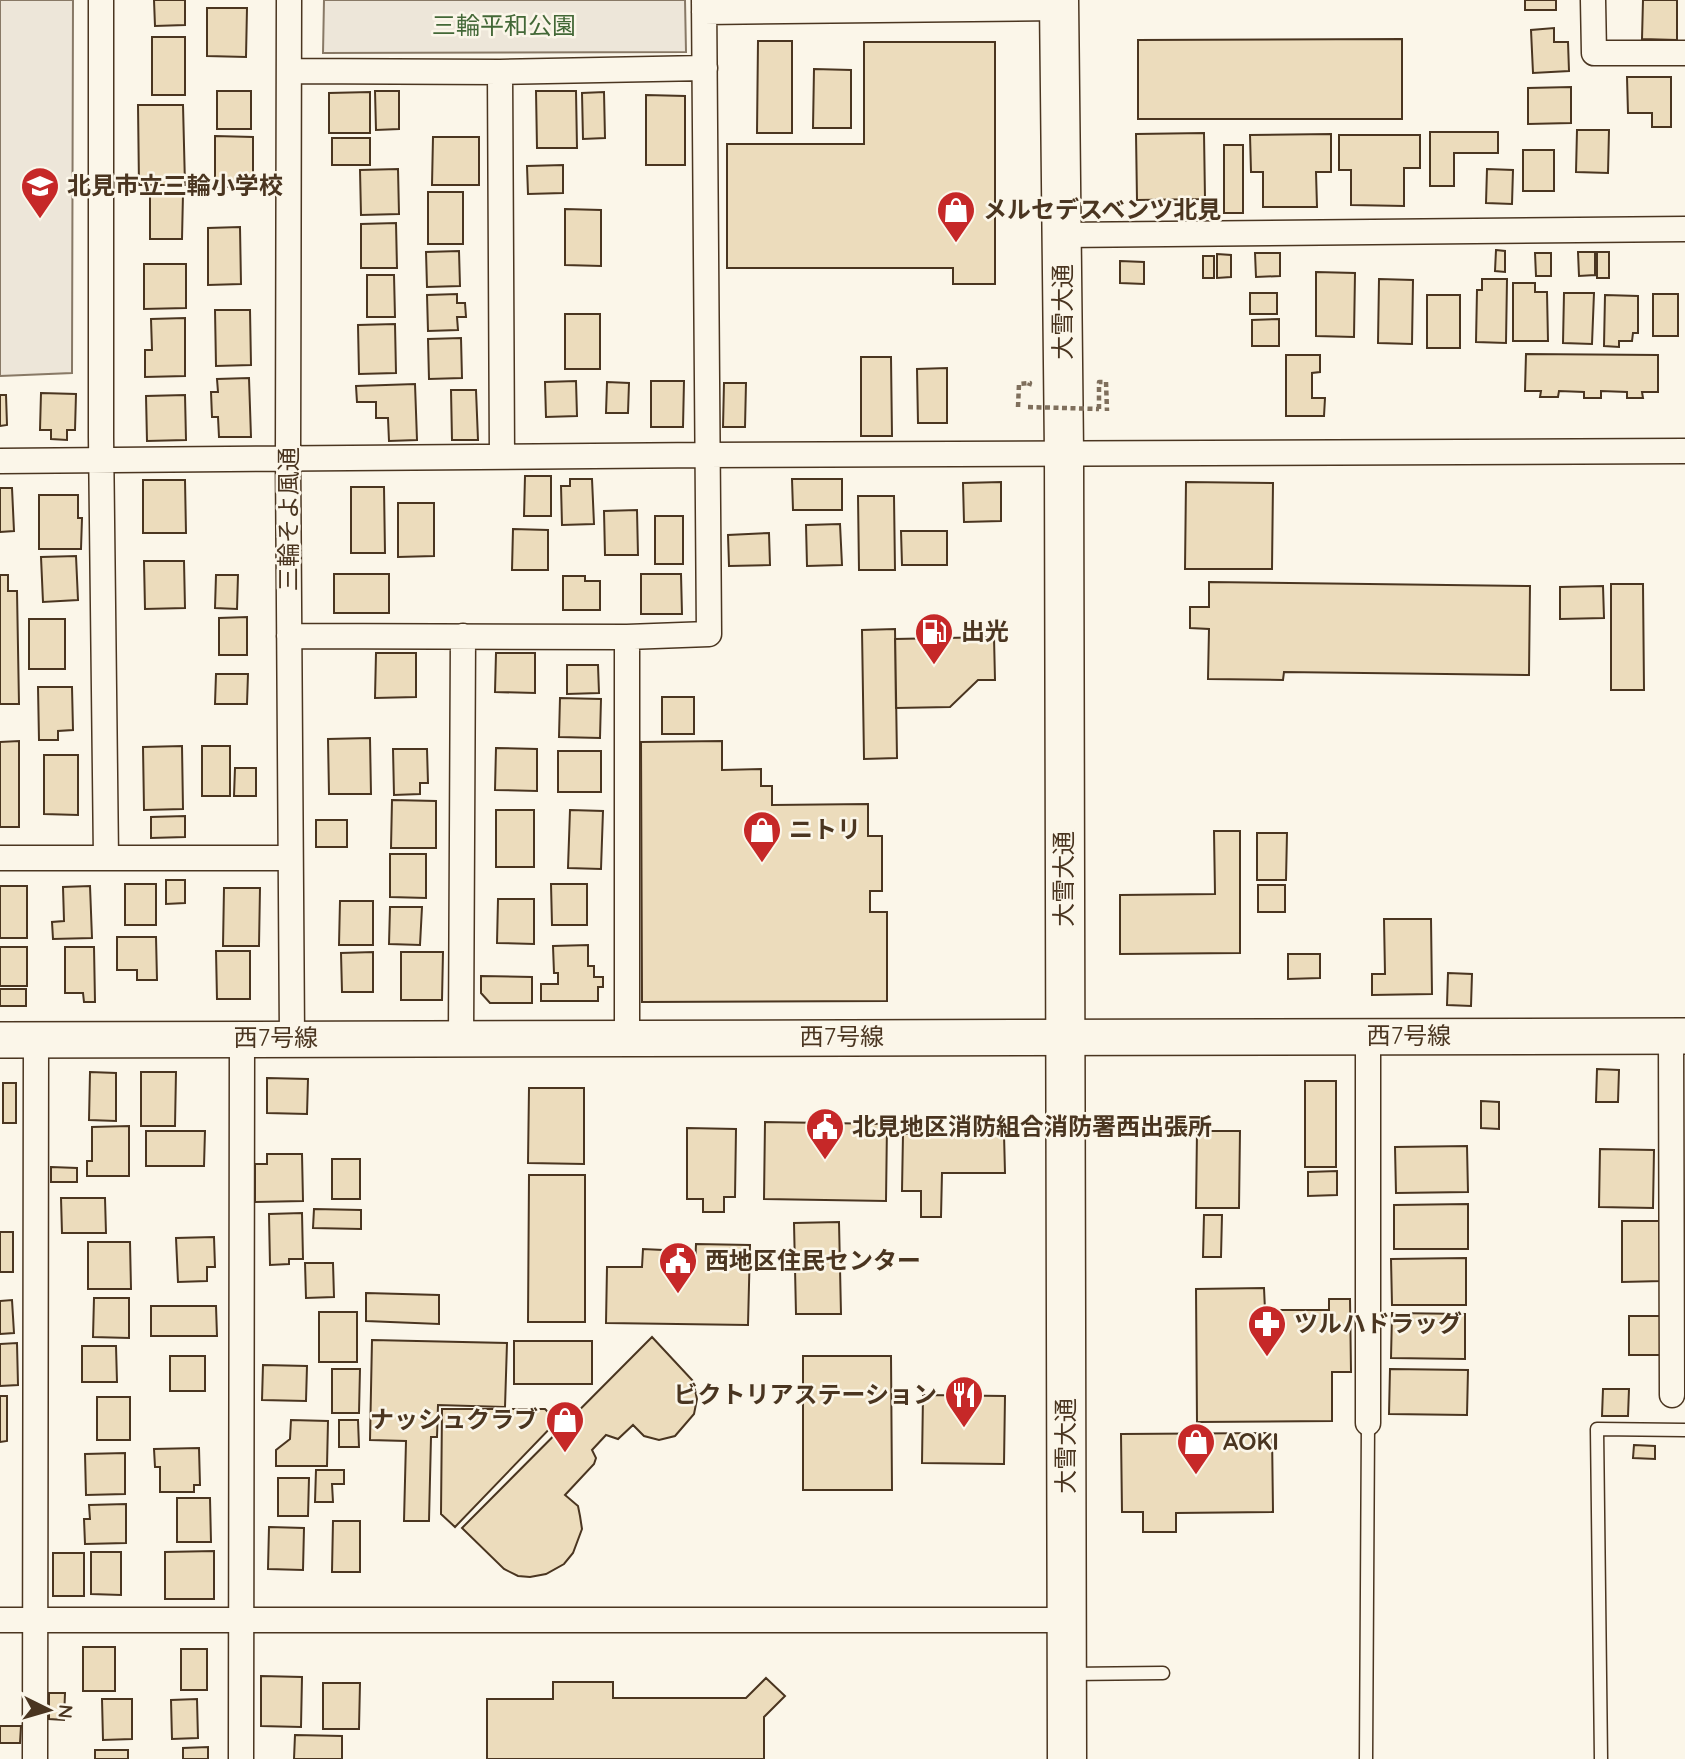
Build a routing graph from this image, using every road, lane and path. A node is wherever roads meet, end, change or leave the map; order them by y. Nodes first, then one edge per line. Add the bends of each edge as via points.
1 (101, 0) edge
2 (289, 0) edge
3 (1593, 0) edge
4 (1059, 4) edge
5 (704, 6) edge
6 (1685, 54) edge
7 (705, 68) junction
8 (290, 71) junction
9 (500, 72) junction
10 (1685, 229) edge
11 (1062, 235) junction
12 (1018, 407) dead end
13 (1107, 411) dead end
14 (1685, 451) edge
15 (1064, 453) junction
16 (706, 455) junction
17 (502, 457) junction
18 (102, 458) junction
19 (288, 459) junction
20 (0, 461) edge
21 (289, 636) junction
22 (463, 636) junction
23 (627, 637) junction
24 (0, 858) edge
25 (106, 858) junction
26 (290, 858) junction
27 (1064, 1036) junction
28 (1368, 1036) junction
29 (1678, 1036) edge
30 (242, 1038) junction
31 (292, 1038) junction
32 (461, 1038) junction
33 (627, 1038) junction
34 (0, 1040) edge
35 (36, 1040) junction
36 (1672, 1395) dead end
37 (1368, 1423) joint
38 (1685, 1430) edge
39 (240, 1619) junction
40 (0, 1620) edge
41 (34, 1620) junction
42 (1066, 1620) junction
43 (1163, 1673) dead end
44 (1067, 1674) junction
45 (35, 1759) edge
46 (241, 1759) edge
47 (1067, 1759) edge
48 (1366, 1759) edge
49 (1601, 1759) edge

1 - 18 street
2 - 8 street, 三輪そよ風通
3 - 6 street via 1594,53
4 - 5 street
4 - 11 highway, 大雪大通
5 - 7 street
7 - 9 street
7 - 16 street
8 - 9 street
8 - 19 street, 三輪そよ風通
9 - 17 street
10 - 11 street
11 - 15 highway, 大雪大通
12 - 13 path, bridge via 1019,384 1030,383 1028,408 1099,409 1099,382 1106,382
14 - 15 street
15 - 16 street
15 - 27 highway, 大雪大通
16 - 17 street
16 - 23 street via 709,634
17 - 19 street
18 - 19 street
18 - 20 street
18 - 25 street
19 - 21 street, 三輪そよ風通
21 - 22 street
21 - 26 street, 三輪そよ風通
22 - 23 street
22 - 32 street
23 - 33 street
24 - 25 street
25 - 26 street
26 - 31 street, 三輪そよ風通
27 - 28 street, 西7号線
27 - 33 street, 西7号線
27 - 42 highway, 大雪大通
28 - 29 street, 西7号線
28 - 37 street
29 - 36 street
30 - 31 street, 西7号線
30 - 35 street, 西7号線
30 - 39 street
31 - 32 street, 西7号線
32 - 33 street, 西7号線
34 - 35 street, 西7号線
35 - 41 street
37 - 48 lane
38 - 49 lane via 1598,1429
39 - 41 street
39 - 42 street
39 - 46 street
40 - 41 street
41 - 45 street
42 - 44 highway, 大雪大通
43 - 44 lane
44 - 47 highway, 大雪大通

